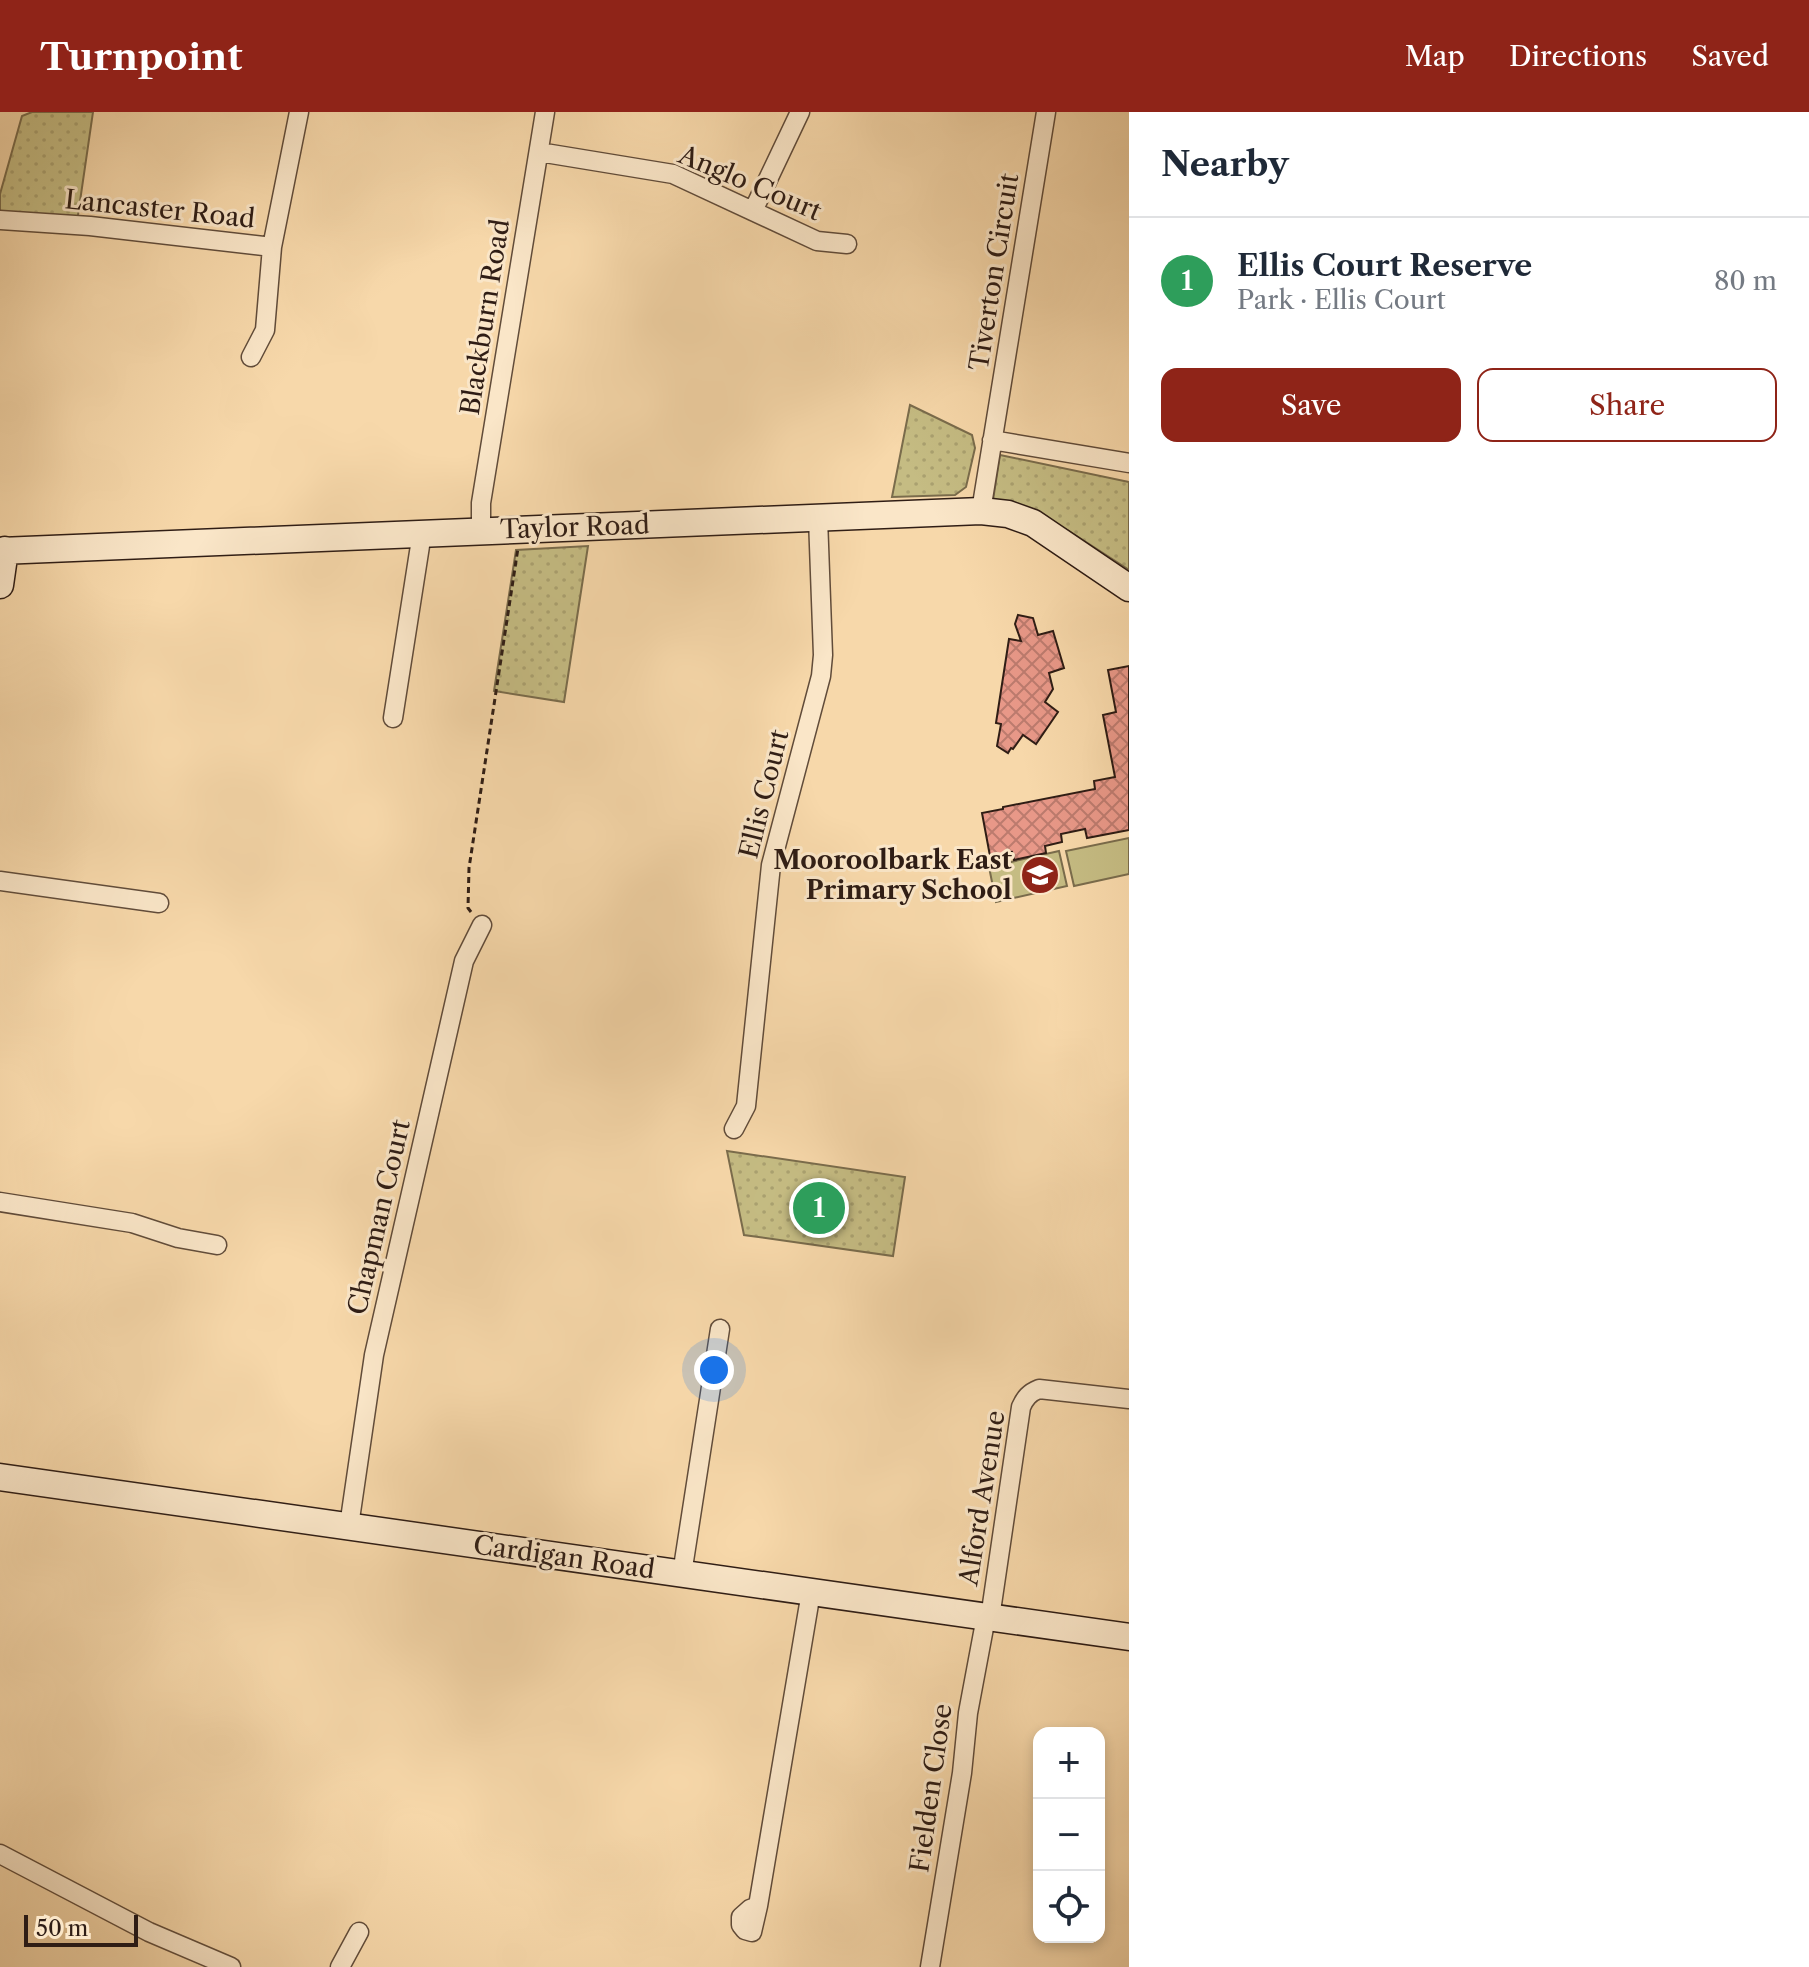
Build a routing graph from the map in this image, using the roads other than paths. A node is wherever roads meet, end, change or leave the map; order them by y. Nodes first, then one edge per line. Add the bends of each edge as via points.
1 (299, 112) edge
2 (545, 112) edge
3 (800, 112) edge
4 (1046, 112) edge
5 (539, 152) junction
6 (753, 211) junction
7 (0, 220) edge
8 (847, 244) dead end
9 (272, 247) junction
10 (251, 357) dead end
11 (992, 440) junction
12 (1129, 463) edge
13 (981, 511) junction
14 (818, 518) junction
15 (481, 530) junction
16 (422, 533) junction
17 (3, 550) edge
18 (0, 585) edge
19 (1129, 588) edge
20 (393, 718) dead end
21 (0, 881) edge
22 (159, 903) dead end
23 (482, 925) road end
24 (734, 1129) dead end
25 (0, 1202) edge
26 (217, 1245) dead end
27 (720, 1329) dead end
28 (1129, 1399) edge
29 (0, 1477) edge
30 (349, 1526) junction
31 (682, 1574) junction
32 (811, 1592) junction
33 (988, 1617) junction
34 (1129, 1637) edge
35 (0, 1854) edge
36 (758, 1906) dead end
37 (359, 1932) dead end
38 (231, 1967) edge
39 (340, 1967) edge
40 (930, 1967) edge

1 - 9 street, Lancaster Road
2 - 5 street, Blackburn Road
3 - 6 street
4 - 11 street, Tiverton Circuit
5 - 6 street, Anglo Court via 673,174
5 - 15 street, Blackburn Road via 481,503
6 - 8 street, Anglo Court via 817,241
7 - 9 street, Lancaster Road
9 - 10 street via 265,330
11 - 12 street
11 - 13 street, Tiverton Circuit
13 - 14 street, Taylor Road
13 - 19 street, Taylor Road via 1033,523
14 - 15 street, Taylor Road
14 - 24 street, Ellis Court via 821,676 771,865 746,1106
15 - 16 street, Taylor Road
16 - 17 street, Taylor Road
16 - 20 street
17 - 18 street
21 - 22 street
23 - 30 street, Chapman Court via 464,961 374,1355
25 - 26 street via 132,1223
27 - 31 street
28 - 33 street, Alford Avenue via 1039,1389 1024,1400
29 - 30 street, Cardigan Road
30 - 31 street, Cardigan Road
31 - 32 street, Cardigan Road
32 - 33 street, Cardigan Road
32 - 36 street
33 - 34 street, Cardigan Road
33 - 40 street, Fielden Close via 968,1713
35 - 38 street via 149,1932
37 - 39 street

